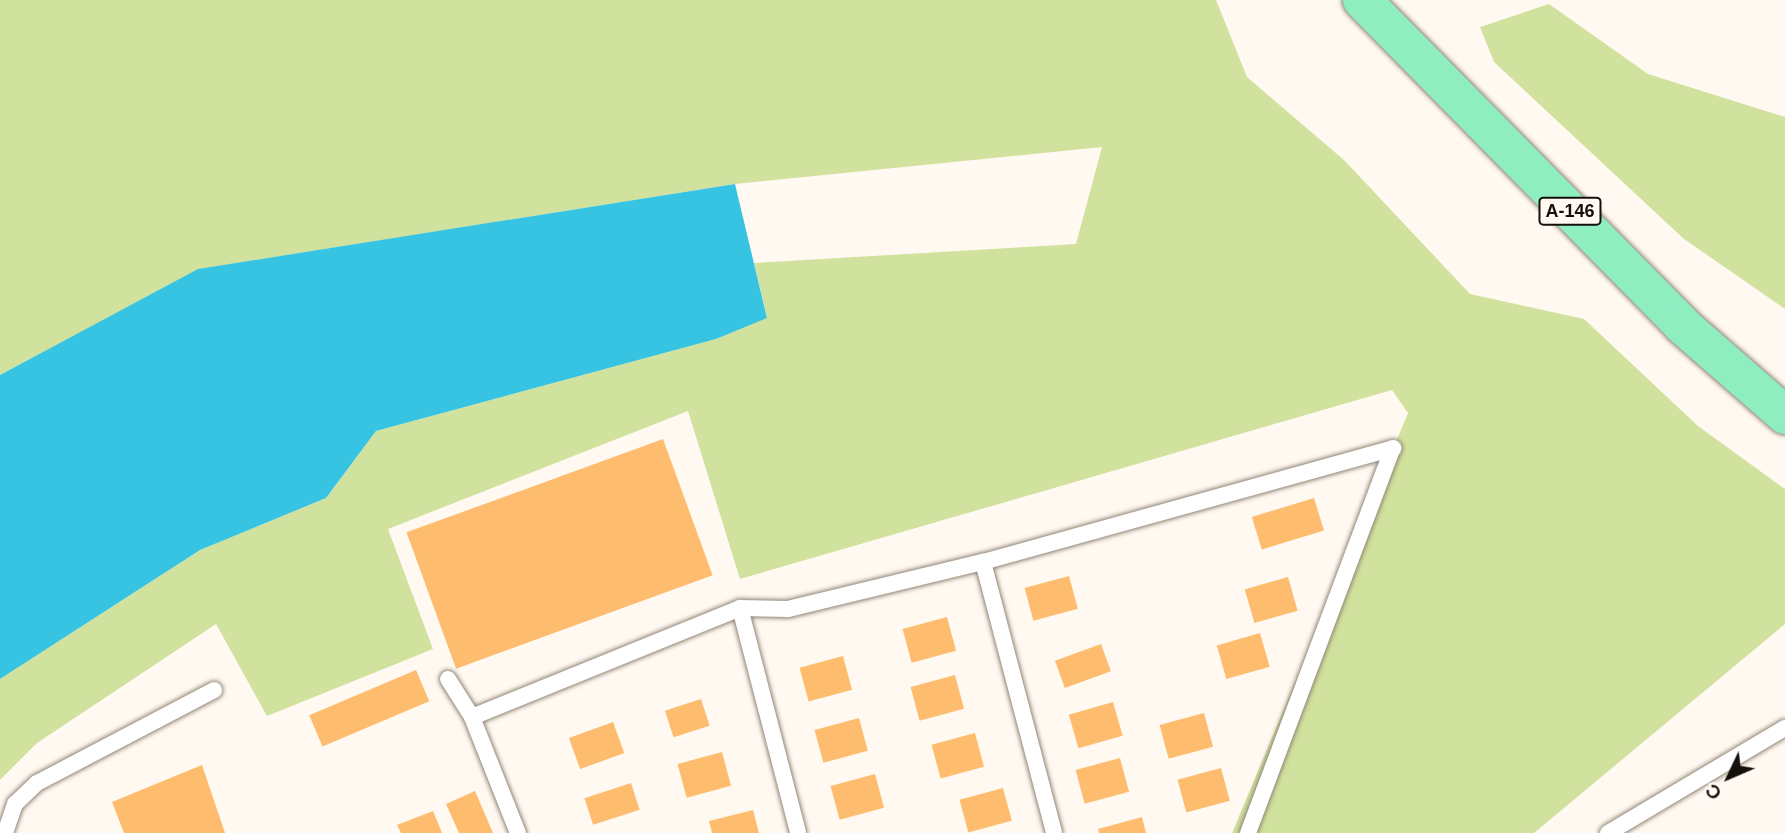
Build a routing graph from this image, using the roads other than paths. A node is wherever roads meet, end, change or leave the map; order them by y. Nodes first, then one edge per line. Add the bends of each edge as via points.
1 (1362, 0) edge
2 (1785, 415) edge
3 (983, 562) junction
4 (740, 608) junction
5 (448, 679) dead end
6 (214, 690) dead end
7 (472, 717) junction
8 (1785, 728) edge
9 (5, 833) edge
10 (518, 833) edge
11 (798, 833) edge
12 (1054, 833) edge
13 (1248, 833) edge
14 (1608, 833) edge

1 - 2 highway, А-146 via 1682,325
3 - 4 lane via 788,609
3 - 12 lane
3 - 13 lane via 1393,448
4 - 7 lane
4 - 11 lane
5 - 7 lane
6 - 9 lane via 37,783 15,804
7 - 10 lane
8 - 14 lane

